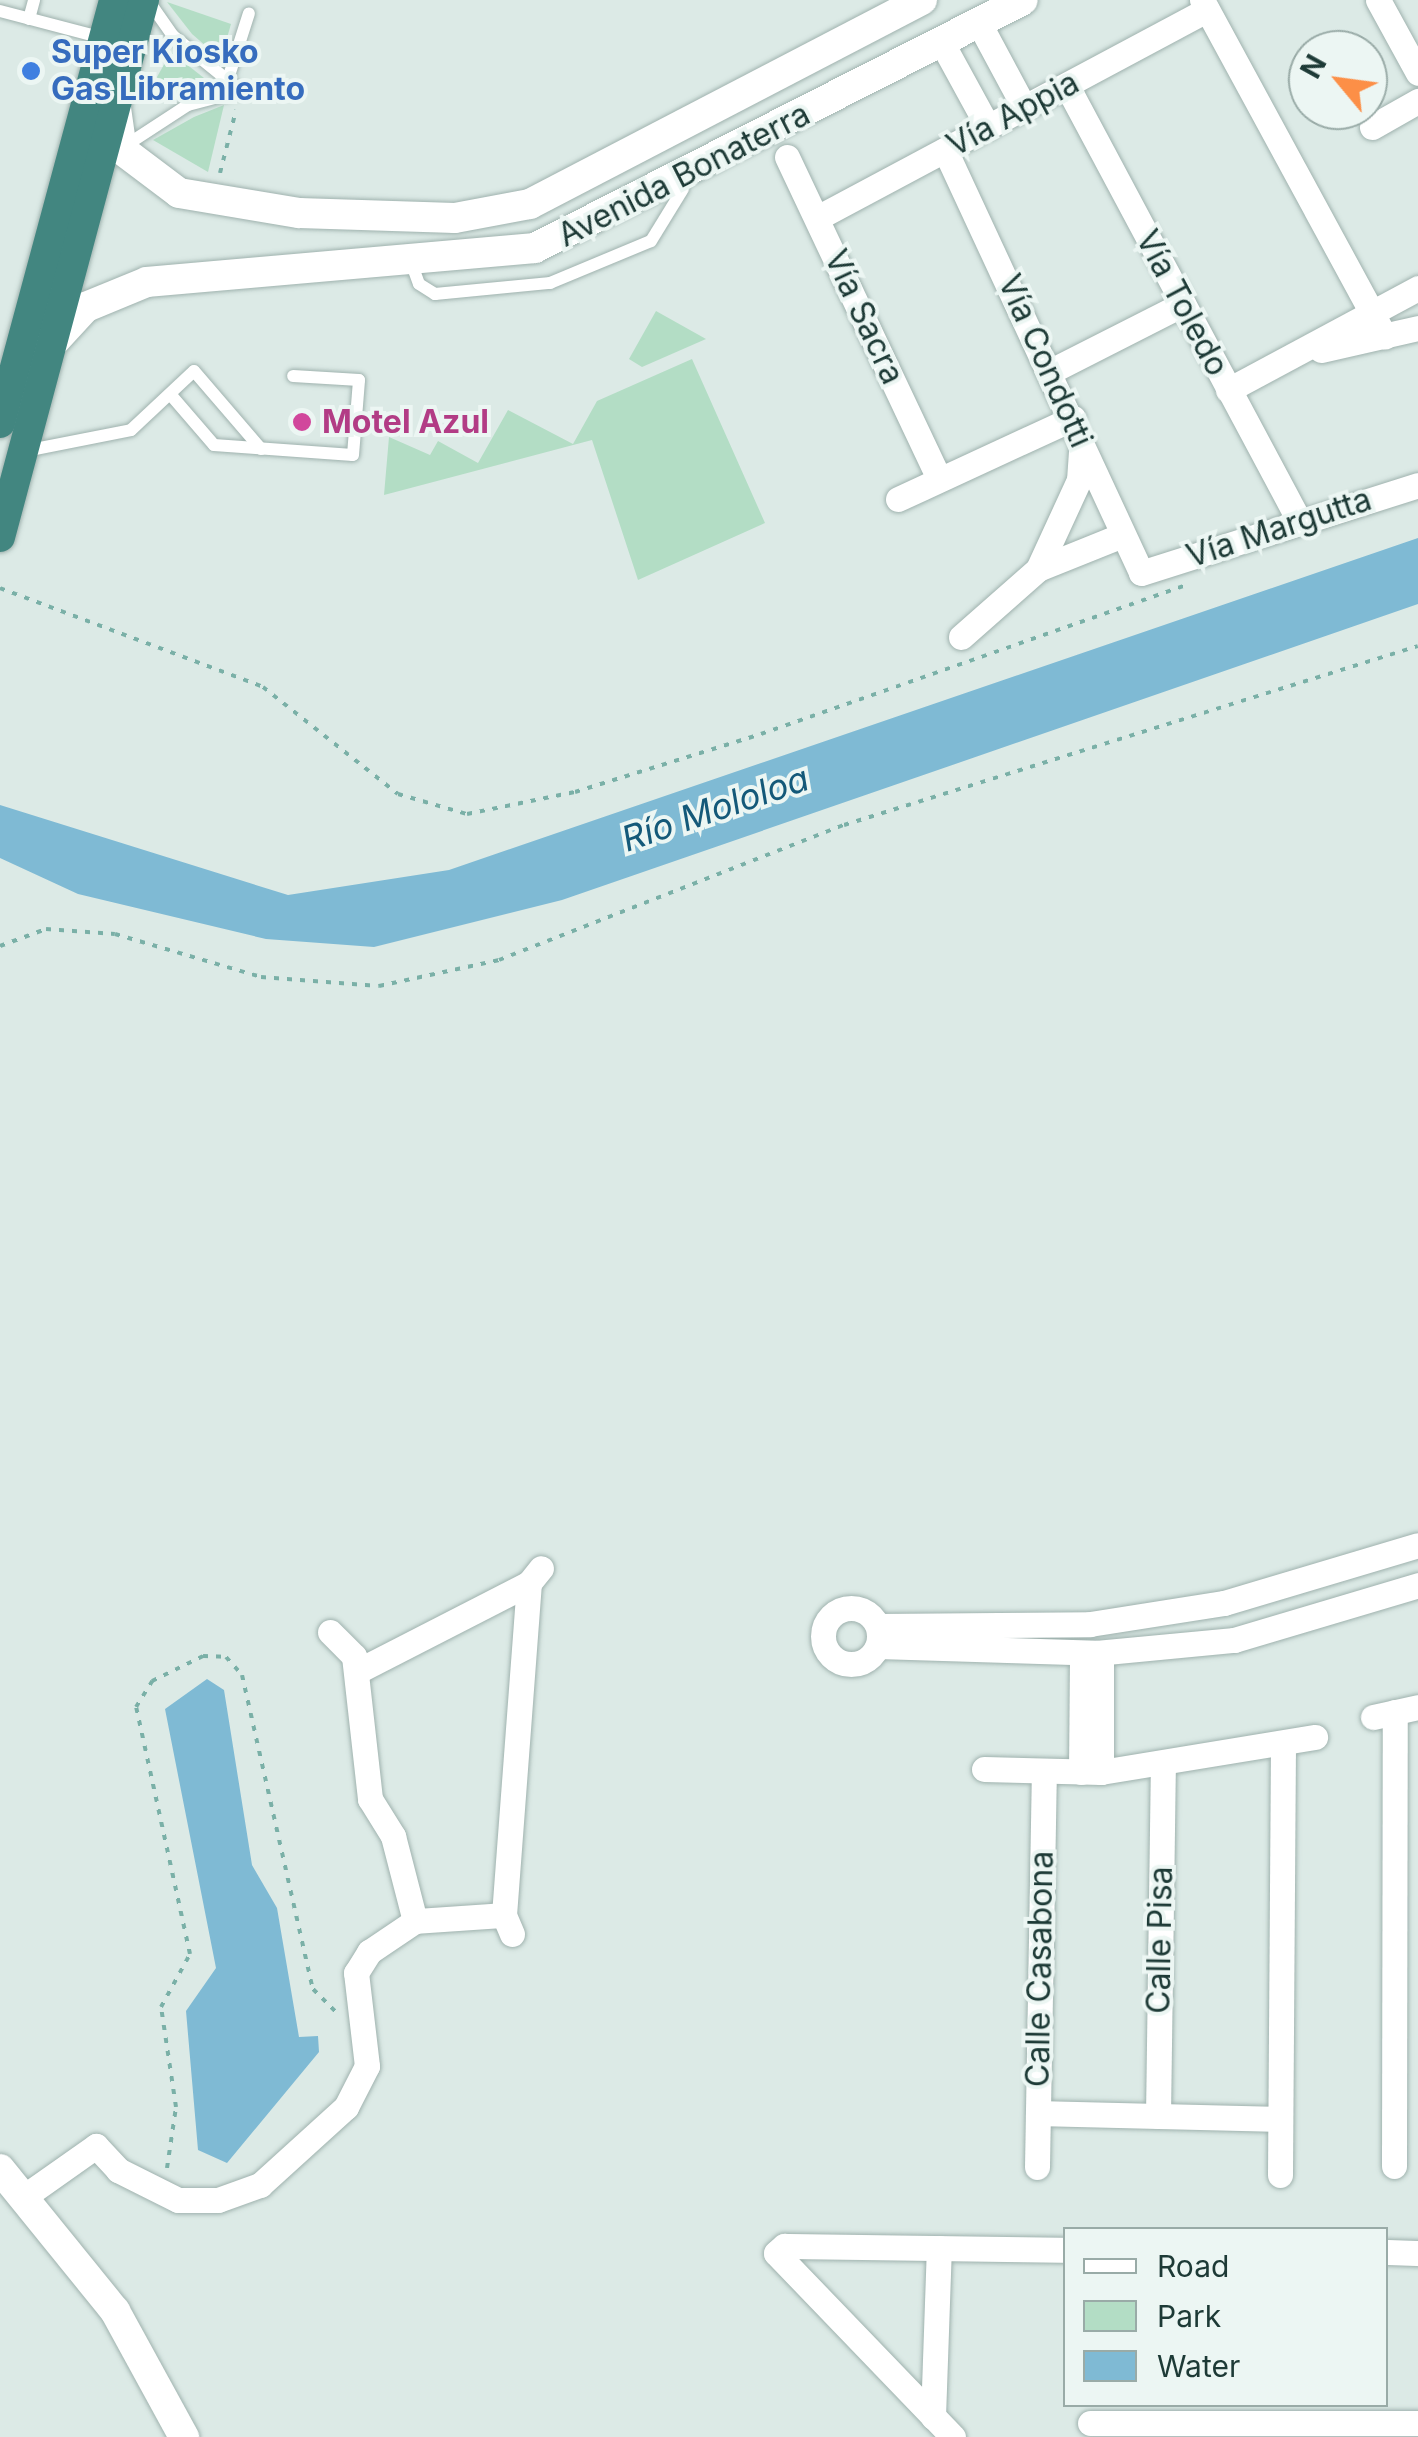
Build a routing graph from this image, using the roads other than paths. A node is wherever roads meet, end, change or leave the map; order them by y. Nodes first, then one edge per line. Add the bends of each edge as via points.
1 (34, 0) edge
2 (114, 0) edge
3 (146, 0) edge
4 (922, 0) edge
5 (1024, 0) edge
6 (1378, 0) edge
7 (1205, 5) edge
8 (0, 12) edge
9 (249, 13) dead end
10 (29, 19) junction
11 (980, 25) junction
12 (104, 38) junction
13 (942, 43) junction
14 (1418, 73) edge
15 (228, 82) junction
16 (1067, 86) junction
17 (1418, 101) edge
18 (116, 104) junction
19 (1024, 106) junction
20 (1388, 118) edge
21 (988, 127) junction
22 (122, 150) junction
23 (946, 150) junction
24 (787, 156) dead end
25 (98, 172) junction
26 (683, 190) dead end
27 (818, 218) junction
28 (390, 220) junction
29 (398, 262) junction
30 (1418, 288) edge
31 (1183, 304) junction
32 (1372, 313) junction
33 (1418, 328) edge
34 (1384, 337) junction
35 (46, 351) junction
36 (1290, 357) junction
37 (1053, 370) junction
38 (293, 376) dead end
39 (1228, 390) junction
40 (170, 394) junction
41 (0, 423) edge
42 (1077, 429) junction
43 (260, 449) junction
44 (23, 452) junction
45 (939, 479) junction
46 (1418, 485) edge
47 (898, 499) dead end
48 (1299, 520) junction
49 (0, 536) edge
50 (1120, 536) junction
51 (1038, 569) junction
52 (1141, 573) joint
53 (961, 637) dead end
54 (1410, 1547) edge
55 (1417, 1590) edge
56 (330, 1632) dead end
57 (1092, 1653) junction
58 (358, 1672) junction
59 (1396, 1712) edge
60 (1315, 1737) dead end
61 (1283, 1745) junction
62 (1162, 1764) junction
63 (984, 1769) dead end
64 (1044, 1772) junction
65 (1091, 1772) junction
66 (415, 1920) junction
67 (1406, 1984) edge
68 (1406, 2106) edge
69 (1038, 2114) junction
70 (1158, 2116) junction
71 (1280, 2119) junction
72 (1394, 2166) dead end
73 (1037, 2167) dead end
74 (0, 2169) edge
75 (1280, 2175) dead end
76 (25, 2196) junction
77 (939, 2248) junction
78 (1063, 2250) edge
79 (1388, 2252) edge
80 (1418, 2252) edge
81 (933, 2417) junction
82 (1090, 2422) edge
83 (1418, 2423) edge
84 (184, 2437) edge
85 (953, 2437) edge

1 - 10 lane
2 - 12 highway
3 - 15 lane via 172,35
3 - 18 highway
4 - 28 street, Avenida Bonaterra via 530,204
5 - 11 street, Avenida Bonaterra
6 - 14 street
7 - 16 street, Vía Appia
7 - 32 street
8 - 10 lane
9 - 15 lane
10 - 12 lane
11 - 13 street, Avenida Bonaterra
11 - 19 street
12 - 41 highway
13 - 21 street
13 - 29 street, Avenida Bonaterra via 576,234 496,259
15 - 22 lane via 240,91 188,105
16 - 19 street, Vía Appia
16 - 31 street, Vía Toledo
17 - 20 street
18 - 22 street
18 - 25 highway
19 - 21 street, Vía Appia
21 - 23 street, Vía Appia
22 - 25 lane
22 - 28 street, Avenida Bonaterra via 156,183 216,203
23 - 27 street, Vía Appia
23 - 37 street, Vía Condotti
24 - 27 street, Vía Sacra
25 - 35 highway
26 - 29 lane via 651,241 550,283 435,294
27 - 45 street, Vía Sacra
28 - 29 street
29 - 35 street, Avenida Bonaterra via 312,261 127,287 69,320
30 - 32 street
31 - 37 street
31 - 39 street, Vía Toledo
32 - 34 street
32 - 36 street
33 - 34 street
34 - 36 street
35 - 44 highway
36 - 39 street
37 - 42 street, Vía Condotti
38 - 43 lane via 358,380 353,455
39 - 48 street, Vía Toledo
40 - 43 lane via 214,445
40 - 43 lane via 194,371
40 - 44 lane via 131,430
42 - 45 street
42 - 50 street, Vía Condotti
42 - 51 street via 1079,480
44 - 49 highway
45 - 47 street
46 - 48 street, Vía Margutta
48 - 52 street, Vía Margutta
50 - 51 street
50 - 52 street, Vía Condotti
51 - 53 street
54 - 55 street
54 - 57 street via 1224,1603 1090,1624 878,1636
55 - 57 street via 1234,1640
56 - 58 street
57 - 65 street
58 - 66 street via 370,1798 393,1836
58 - 66 street via 535,1576 508,1924
59 - 67 street
60 - 61 street
61 - 62 street
61 - 71 street
62 - 65 street
62 - 70 street, Calle Pisa
63 - 64 street
64 - 65 street
64 - 69 street, Calle Casabona
66 - 76 street via 356,1973 367,2066 346,2107 260,2185 218,2200 170,2196 118,2170 96,2146
67 - 68 street
68 - 72 street
69 - 70 street
69 - 73 street, Calle Casabona
70 - 71 street
71 - 75 street
74 - 76 street
76 - 84 street via 114,2310
77 - 78 street
77 - 81 street
77 - 81 street via 776,2253
79 - 80 street
81 - 85 street
82 - 83 street

